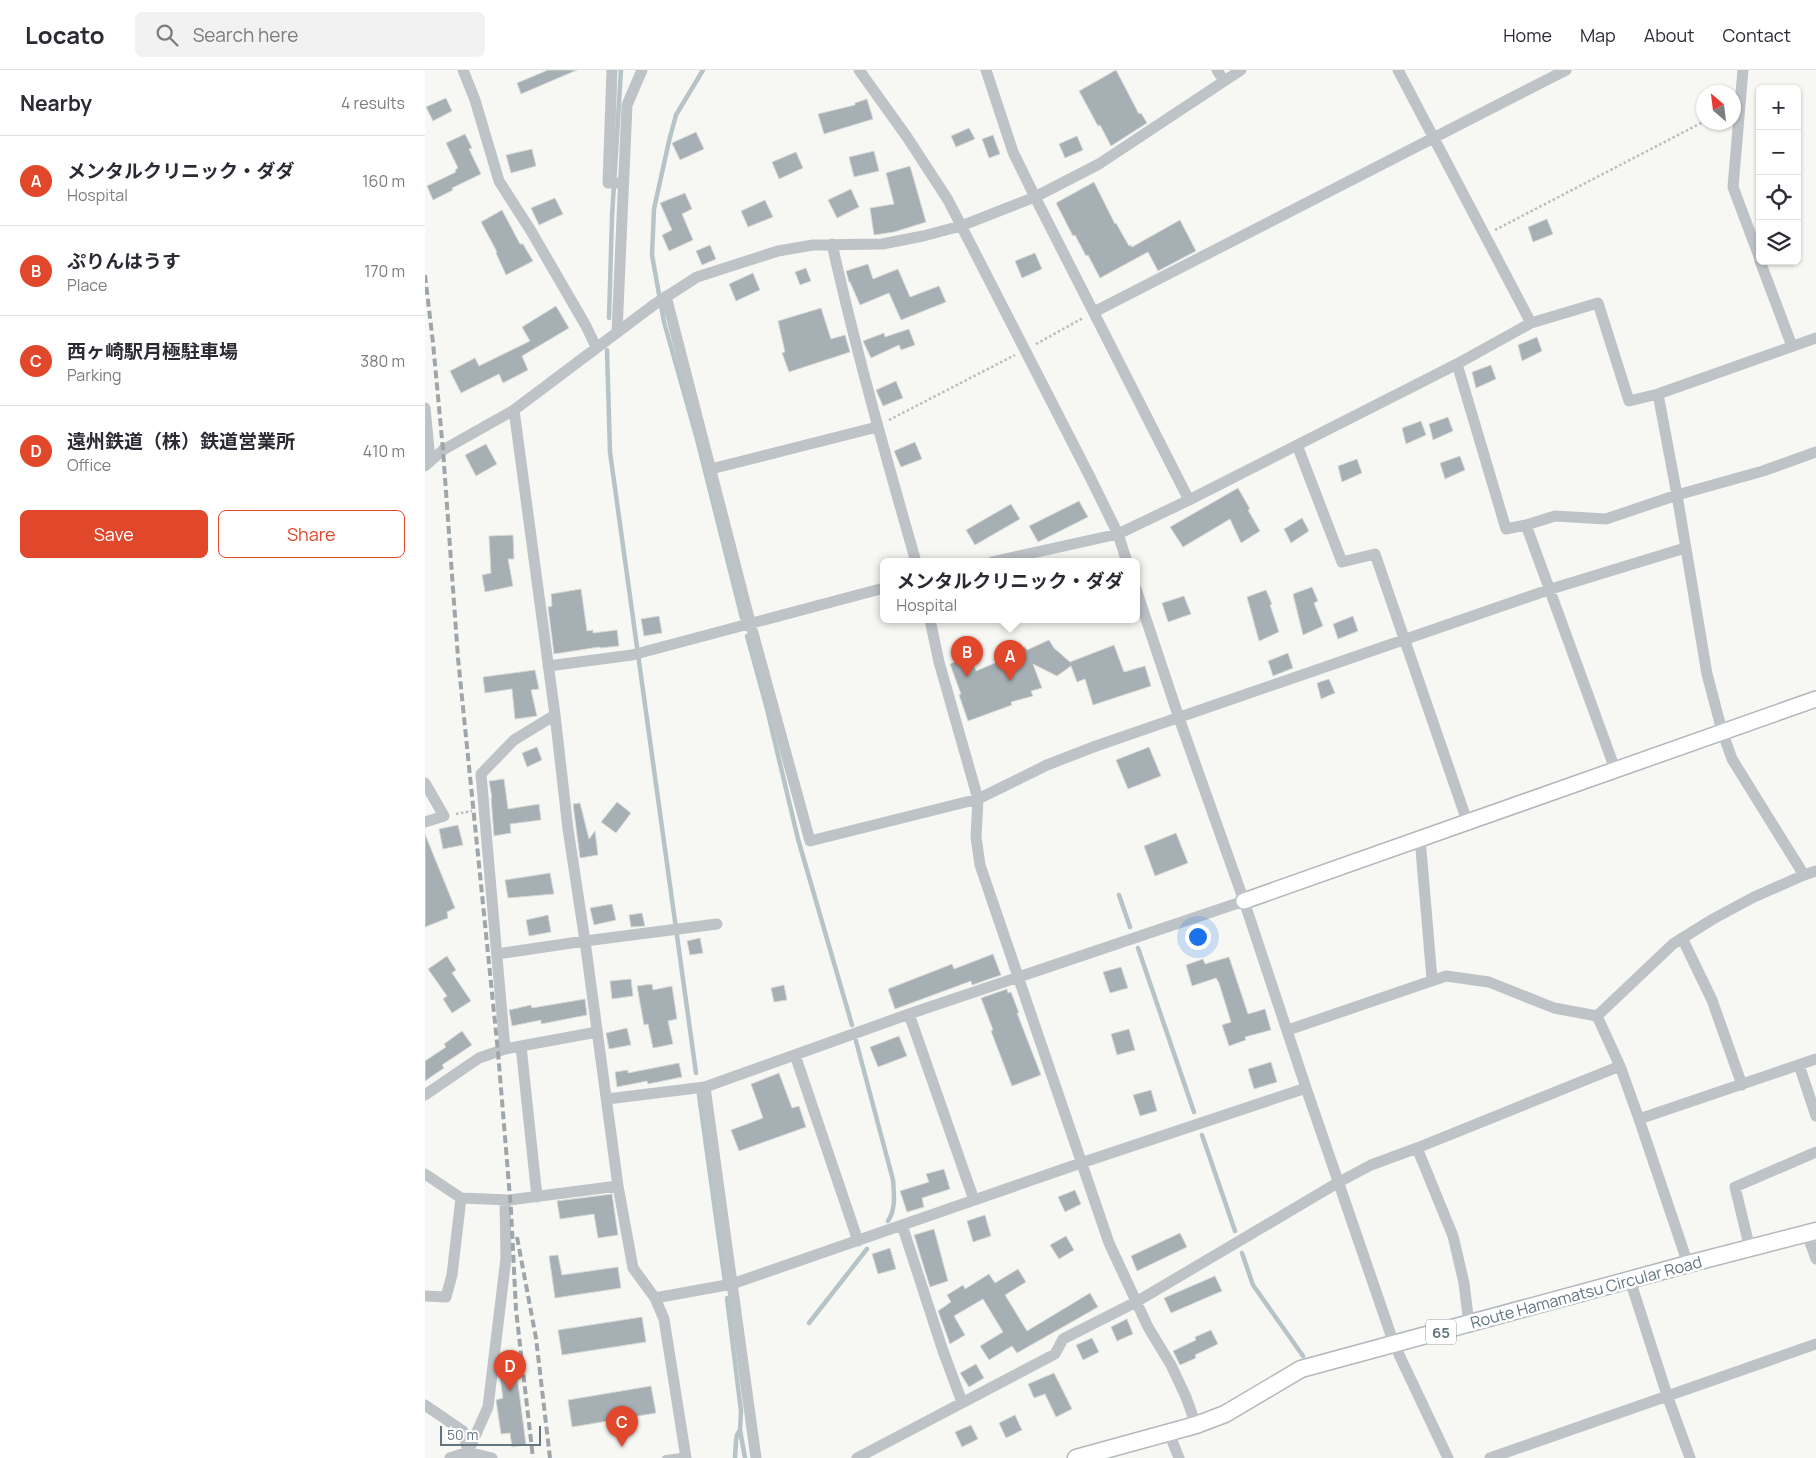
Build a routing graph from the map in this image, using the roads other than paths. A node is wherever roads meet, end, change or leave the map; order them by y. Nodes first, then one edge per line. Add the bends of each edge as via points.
1 (463, 70) edge
2 (611, 70) edge
3 (642, 70) edge
4 (859, 70) edge
5 (1217, 70) edge
6 (1241, 70) edge
7 (1399, 70) edge
8 (1566, 70) edge
9 (1743, 70) edge
10 (988, 71) edge
11 (1224, 81) junction
12 (1433, 138) junction
13 (622, 183) junction
14 (1035, 197) junction
15 (961, 226) junction
16 (832, 244) junction
17 (1756, 249) edge
18 (1762, 265) edge
19 (666, 296) junction
20 (1094, 312) junction
21 (1531, 323) junction
22 (617, 332) junction
23 (1816, 338) edge
24 (1792, 346) junction
25 (596, 347) junction
26 (1457, 364) junction
27 (1658, 394) junction
28 (425, 408) edge
29 (514, 410) junction
30 (877, 426) junction
31 (1297, 445) junction
32 (1816, 452) edge
33 (428, 463) edge
34 (711, 469) junction
35 (1677, 495) junction
36 (1189, 500) junction
37 (1527, 525) junction
38 (1118, 534) junction
39 (1685, 548) junction
40 (915, 558) edge
41 (1010, 558) edge
42 (1126, 558) edge
43 (880, 589) edge
44 (1551, 589) junction
45 (1140, 601) edge
46 (750, 622) junction
47 (931, 623) edge
48 (1403, 640) junction
49 (548, 666) junction
50 (1816, 699) edge
51 (555, 714) junction
52 (1179, 718) junction
53 (1722, 731) junction
54 (1615, 769) junction
55 (425, 783) edge
56 (977, 799) junction
57 (1467, 821) junction
58 (425, 822) edge
59 (1420, 838) junction
60 (1816, 871) edge
61 (1803, 875) junction
62 (1244, 901) junction
63 (717, 924) dead end
64 (1682, 938) junction
65 (585, 941) junction
66 (497, 954) junction
67 (1018, 978) junction
68 (1432, 980) junction
69 (909, 1014) junction
70 (1597, 1016) junction
71 (1288, 1030) junction
72 (597, 1032) junction
73 (521, 1046) junction
74 (505, 1049) junction
75 (795, 1055) junction
76 (1816, 1059) edge
77 (1799, 1065) junction
78 (1620, 1066) junction
79 (1742, 1085) junction
80 (705, 1087) junction
81 (1306, 1088) junction
82 (425, 1095) edge
83 (607, 1099) junction
84 (1816, 1116) edge
85 (1639, 1119) junction
86 (1417, 1148) junction
87 (1816, 1152) edge
88 (1081, 1163) junction
89 (425, 1174) edge
90 (1339, 1182) junction
91 (618, 1186) junction
92 (537, 1197) junction
93 (461, 1198) junction
94 (505, 1200) junction
95 (974, 1200) junction
96 (902, 1225) junction
97 (1811, 1232) edge
98 (858, 1240) junction
99 (1750, 1249) junction
100 (1816, 1259) edge
101 (1688, 1264) junction
102 (1630, 1280) junction
103 (732, 1284) junction
104 (425, 1296) edge
105 (655, 1298) junction
106 (1136, 1302) junction
107 (1469, 1324) junction
108 (1394, 1344) junction
109 (1816, 1344) edge
110 (1667, 1395) junction
111 (962, 1402) junction
112 (425, 1405) edge
113 (1196, 1425) junction
114 (1169, 1433) junction
115 (468, 1452) junction
116 (686, 1456) edge
117 (1444, 1457) edge
118 (450, 1458) edge
119 (492, 1458) edge
120 (665, 1458) edge
121 (756, 1458) edge
122 (857, 1458) edge
123 (1076, 1458) edge
124 (1179, 1458) edge
125 (1490, 1458) edge
126 (1690, 1458) edge

1 - 25 street via 499,181 536,238
2 - 13 street via 608,182
3 - 13 street via 627,104
4 - 15 street via 929,170
5 - 11 street
6 - 11 street
7 - 12 street
8 - 12 street
9 - 17 street via 1733,187
10 - 14 street via 1013,152
11 - 14 street via 1099,164
12 - 20 street
12 - 21 street
13 - 22 street
14 - 15 street
14 - 20 street
15 - 16 street via 882,244
15 - 38 street
16 - 19 street via 778,251 697,277
16 - 30 street
18 - 24 street
19 - 22 street
19 - 34 street
20 - 36 street
21 - 26 street
21 - 27 street via 1598,303 1629,401
22 - 25 street
23 - 24 street
24 - 27 street
25 - 29 street
26 - 31 street
26 - 37 street via 1506,529
27 - 35 street
28 - 33 street
29 - 33 street via 443,450
29 - 49 street
30 - 34 street
30 - 40 street
31 - 36 street
31 - 48 street via 1342,562 1375,554
32 - 35 street
34 - 46 street
35 - 37 street via 1605,519 1555,516
35 - 39 street
36 - 38 street
37 - 44 street
38 - 41 street
38 - 42 street
39 - 44 street
39 - 53 street via 1707,674
43 - 46 street
44 - 48 street
44 - 54 street
45 - 52 street
46 - 49 street via 636,654
46 - 56 street via 810,841
47 - 56 street
48 - 52 street
48 - 57 street
49 - 51 street
50 - 53 street
51 - 65 street
51 - 66 street via 514,740 481,774
52 - 56 street via 1047,765
52 - 62 street
53 - 54 street
53 - 61 street via 1732,759
54 - 57 street
55 - 58 street via 444,816
56 - 67 street via 976,837 980,865
57 - 59 street
59 - 62 street
59 - 68 street
60 - 61 street
61 - 64 street via 1754,897
62 - 67 street
62 - 71 street
63 - 65 street
64 - 70 street
64 - 79 street via 1712,1000
65 - 66 street
65 - 72 street
66 - 74 street
67 - 69 street
67 - 88 street
68 - 70 street via 1446,976 1489,982 1554,1008
68 - 71 street
69 - 75 street
69 - 95 street
70 - 78 street
71 - 81 street
72 - 73 street
72 - 83 street
73 - 74 street
73 - 92 street
74 - 82 street via 479,1058
75 - 80 street
75 - 98 street
76 - 77 street
77 - 79 street
77 - 84 street
78 - 85 street
78 - 86 street
79 - 85 street
80 - 83 street
80 - 103 street
81 - 88 street
81 - 90 street
83 - 91 street
85 - 101 street
86 - 90 street via 1371,1165
86 - 107 street via 1453,1236
87 - 99 street via 1735,1187
88 - 95 street
88 - 106 street via 1109,1243
89 - 93 street
90 - 106 street
90 - 108 street
91 - 92 street
91 - 105 street via 633,1268
92 - 94 street
93 - 94 street
93 - 104 street via 452,1275 446,1296
94 - 115 street via 506,1258 488,1407
95 - 96 street
96 - 98 street
96 - 111 street
97 - 99 main road, Route Hamamatsu Circular Road / 65
97 - 100 street
98 - 103 street
99 - 101 main road, Route Hamamatsu Circular Road / 65
101 - 102 main road, Route Hamamatsu Circular Road / 65
102 - 107 main road, Route Hamamatsu Circular Road / 65
102 - 110 street
103 - 105 street
103 - 121 street
105 - 116 street via 664,1319
106 - 111 street via 1063,1340 1055,1354
106 - 113 street via 1171,1366
107 - 108 main road, Route Hamamatsu Circular Road / 65
108 - 113 main road, Route Hamamatsu Circular Road / 65 via 1301,1369 1225,1414
108 - 117 street
109 - 110 street
110 - 125 street
110 - 126 street
111 - 122 street
112 - 115 street via 463,1431
113 - 114 main road, Route Hamamatsu Circular Road / 65
114 - 123 main road, Route Hamamatsu Circular Road / 65
114 - 124 street
115 - 118 street
115 - 119 street
116 - 120 lane

